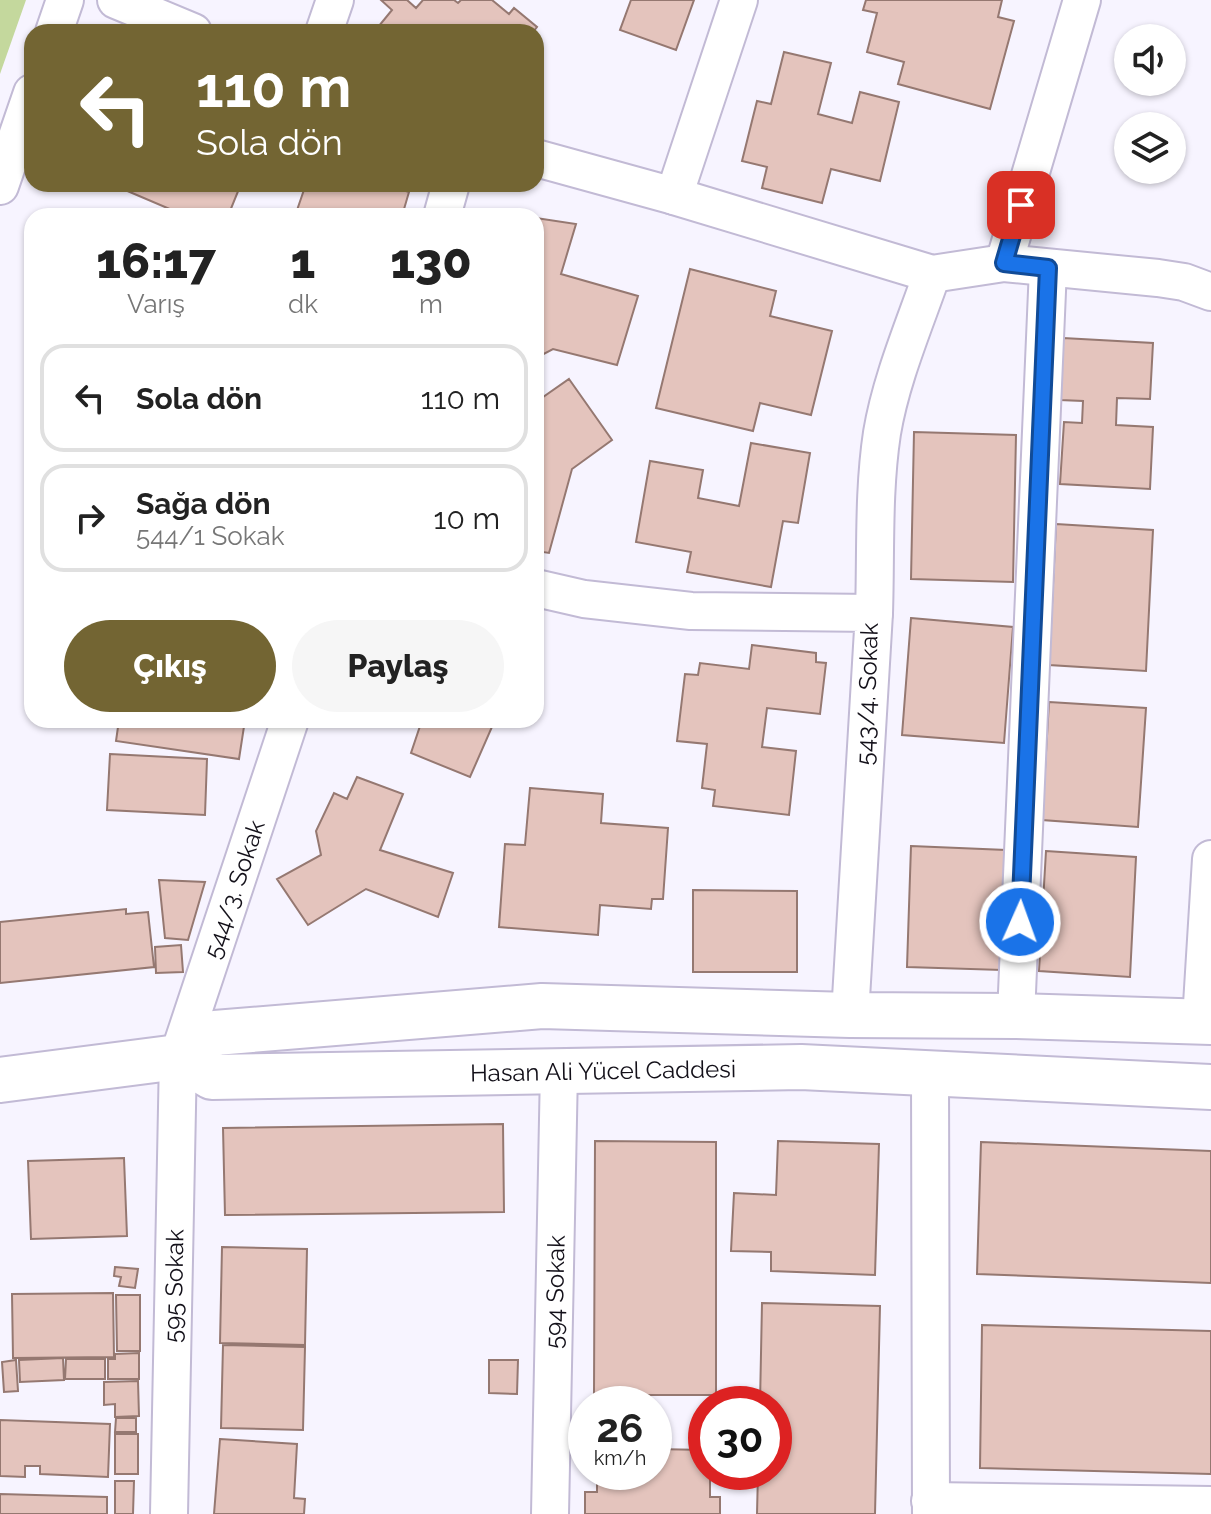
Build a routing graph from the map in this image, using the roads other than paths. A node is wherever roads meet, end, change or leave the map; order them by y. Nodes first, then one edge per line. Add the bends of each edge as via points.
1 (65, 0) edge
2 (116, 0) edge
3 (335, 0) edge
4 (739, 0) edge
5 (1082, 0) edge
6 (57, 24) edge
7 (174, 24) edge
8 (327, 24) edge
9 (24, 116) edge
10 (544, 160) edge
11 (0, 186) edge
12 (674, 196) junction
13 (1004, 263) junction
14 (1048, 268) junction
15 (932, 274) junction
16 (1211, 292) edge
17 (544, 590) edge
18 (874, 613) junction
19 (287, 728) edge
20 (1211, 859) edge
21 (850, 1015) junction
22 (1016, 1016) junction
23 (1206, 1022) edge
24 (178, 1057) junction
25 (559, 1070) junction
26 (930, 1073) junction
27 (0, 1080) edge
28 (1211, 1087) edge
29 (1211, 1505) edge
30 (930, 1508) edge
31 (169, 1514) edge
32 (550, 1514) edge

1 - 6 street
2 - 7 street
3 - 8 street
4 - 12 street
5 - 13 street
9 - 11 street
10 - 12 street
12 - 15 street
13 - 14 street
13 - 15 street
14 - 16 street via 1158,278
14 - 22 street
15 - 18 street via 883,432
17 - 18 street, 543/4. Sokak via 691,611
18 - 21 street, 543/4. Sokak
19 - 24 street, 544/3. Sokak
20 - 23 street
21 - 22 street
21 - 24 street via 542,1006 215,1033
22 - 23 street
24 - 25 street, Hasan Ali Yücel Caddesi via 212,1077
24 - 27 street
24 - 31 street, 595 Sokak
25 - 26 street, Hasan Ali Yücel Caddesi via 801,1067
25 - 32 street, 594 Sokak
26 - 28 street, Hasan Ali Yücel Caddesi
26 - 30 street
29 - 30 street

